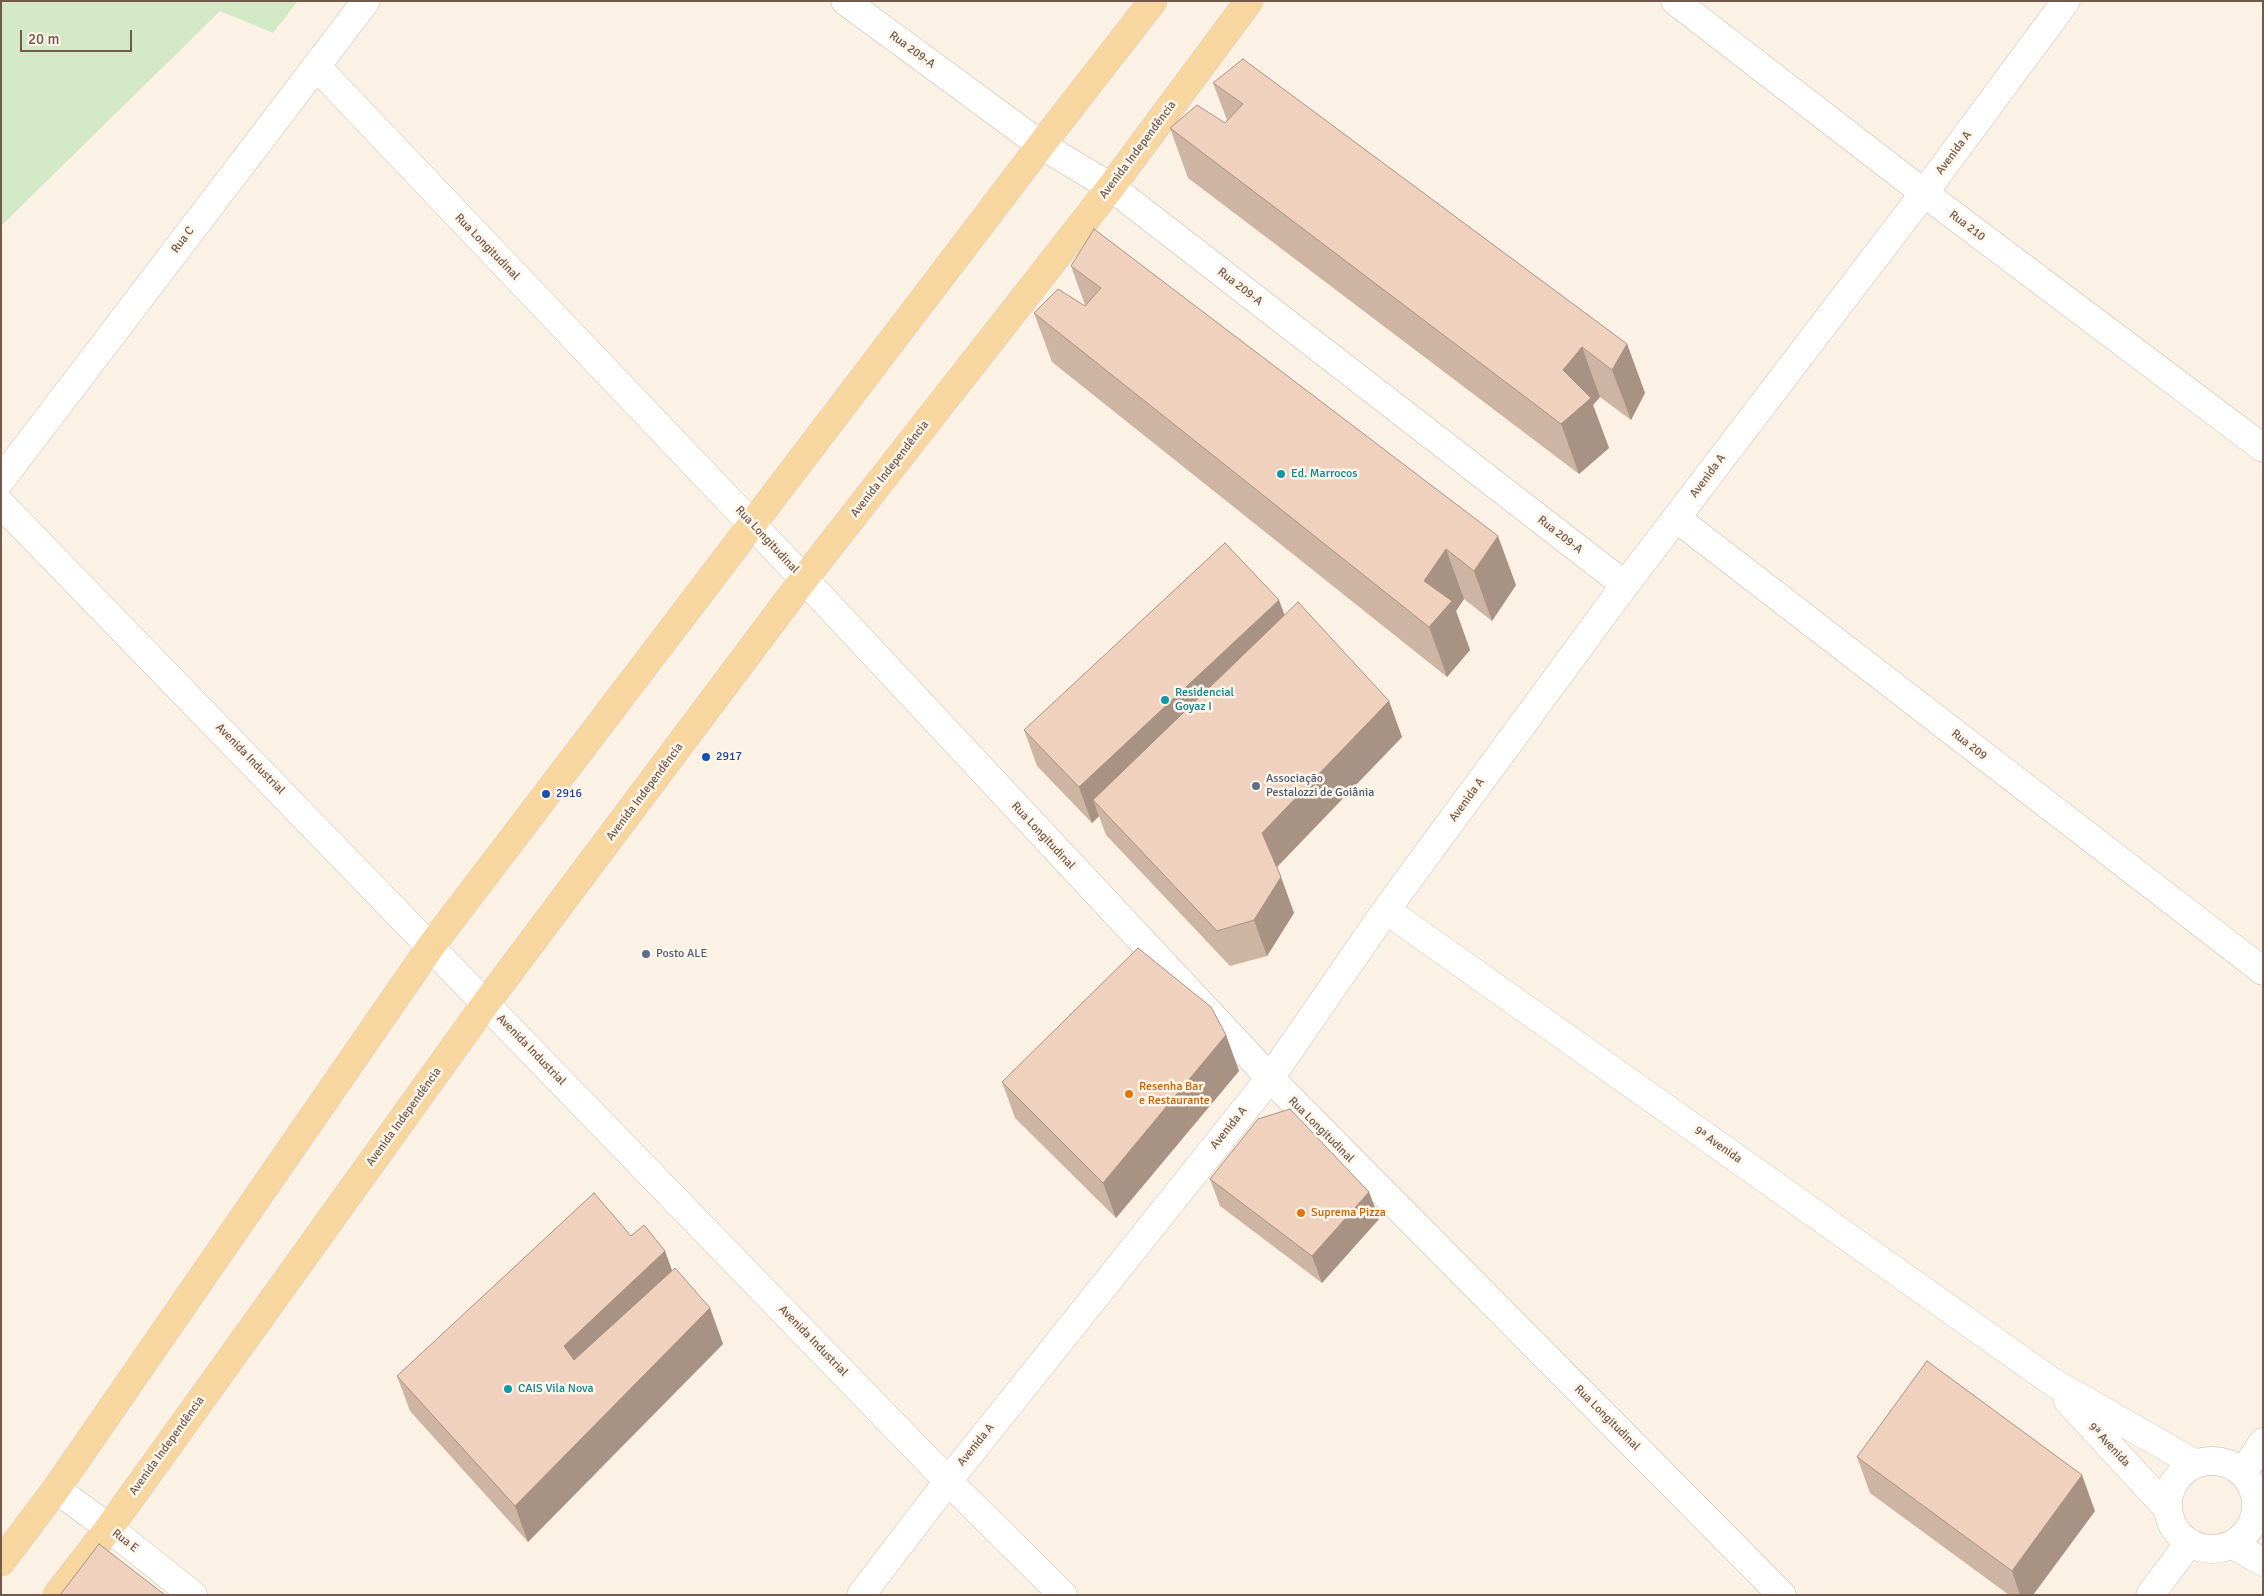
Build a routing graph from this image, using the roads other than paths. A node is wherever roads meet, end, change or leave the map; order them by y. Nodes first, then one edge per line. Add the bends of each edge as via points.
1 (366, 1) edge
2 (845, 1) edge
3 (1153, 1) edge
4 (1249, 1) edge
5 (1675, 1) edge
6 (2066, 1) edge
7 (316, 66) junction
8 (1041, 145) junction
9 (1111, 187) junction
10 (1924, 193) junction
11 (2263, 448) edge
12 (1, 480) edge
13 (1, 504) edge
14 (1676, 518) junction
15 (752, 525) junction
16 (804, 579) junction
17 (1625, 585) junction
18 (1386, 910) junction
19 (430, 946) junction
20 (2263, 971) edge
21 (486, 1003) junction
22 (1270, 1078) junction
23 (2050, 1381) junction
24 (2263, 1442) edge
25 (2194, 1463) junction
26 (2243, 1472) junction
27 (948, 1481) junction
28 (56, 1489) junction
29 (2167, 1508) junction
30 (2260, 1513) edge
31 (109, 1528) junction
32 (2189, 1544) junction
33 (2233, 1545) junction
34 (1, 1562) edge
35 (2263, 1562) edge
36 (57, 1595) edge
37 (193, 1595) edge
38 (861, 1595) edge
39 (1063, 1595) edge
40 (1782, 1595) edge
41 (2150, 1595) edge

1 - 7 street, Rua C
2 - 8 street, Rua 209-A
3 - 8 main road
4 - 9 main road, Avenida Independência
5 - 10 street, Rua 210
6 - 10 street, Avenida A
7 - 12 street, Rua C
7 - 15 street, Rua Longitudinal
8 - 9 street, Rua 209-A
8 - 15 main road
9 - 16 main road, Avenida Independência
9 - 17 street, Rua 209-A
10 - 11 street, Rua 210
10 - 14 street, Avenida A
13 - 19 street, Avenida Industrial
14 - 17 street, Avenida A
14 - 20 street, Rua 209
15 - 16 street, Rua Longitudinal
15 - 19 main road
16 - 21 main road, Avenida Independência
16 - 22 street, Rua Longitudinal
17 - 18 street, Avenida A
18 - 22 street, Avenida A
18 - 23 street, 9ª Avenida
19 - 21 street, Avenida Industrial
19 - 28 main road
21 - 27 street, Avenida Industrial
21 - 31 main road, Avenida Independência
22 - 27 street, Avenida A
22 - 40 street, Rua Longitudinal
23 - 25 street, 9ª Avenida
23 - 29 street, 9ª Avenida
24 - 26 street
25 - 26 street via 2216,1460
25 - 29 street via 2174,1482
26 - 30 street via 2257,1495
27 - 38 street, Avenida A
27 - 39 street, Avenida Industrial
28 - 31 street, Rua E
28 - 34 main road
29 - 32 street via 2175,1530
30 - 33 street via 2250,1531
31 - 36 main road, Avenida Independência
31 - 37 street, Rua E
32 - 33 street via 2208,1550 2221,1550
32 - 41 street
33 - 35 street

